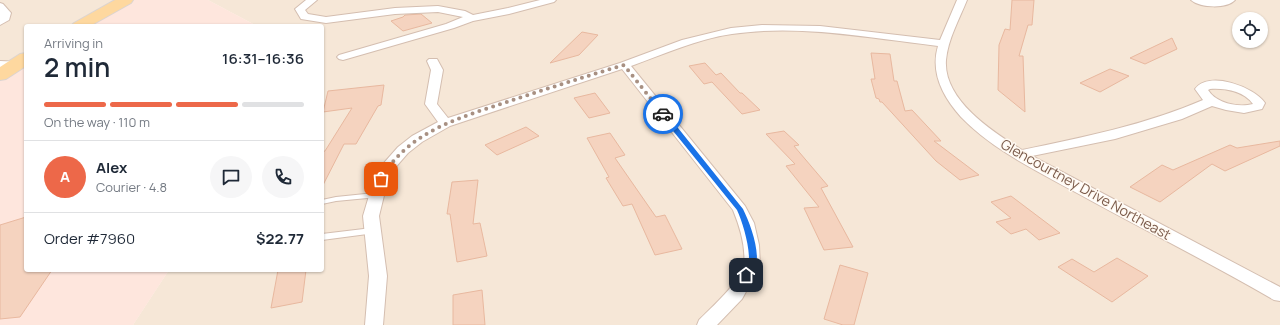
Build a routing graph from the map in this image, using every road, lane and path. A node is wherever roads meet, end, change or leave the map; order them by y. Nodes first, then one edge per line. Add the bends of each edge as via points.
1 (126, 0) edge
2 (312, 0) edge
3 (551, 0) edge
4 (962, 0) edge
5 (1196, 0) edge
6 (1230, 0) edge
7 (0, 6) edge
8 (471, 18) junction
9 (0, 22) edge
10 (83, 24) edge
11 (945, 44) junction
12 (344, 57) dead end
13 (14, 62) edge
14 (432, 62) dead end
15 (624, 65) junction
16 (0, 75) edge
17 (1212, 101) dead end
18 (445, 123) junction
19 (1019, 155) junction
20 (375, 195) junction
21 (324, 202) edge
22 (372, 231) junction
23 (324, 237) edge
24 (1280, 295) edge
25 (374, 325) edge
26 (706, 325) edge

1 - 10 main road
2 - 8 street via 300,9 305,17 326,20 395,10 438,9 465,14
3 - 8 street
4 - 11 street, Glencourtney Drive Northeast
5 - 6 street via 1220,4
7 - 9 street via 6,13
8 - 12 street
11 - 15 street via 820,29 762,28 703,37
11 - 19 street, Glencourtney Drive Northeast via 939,66 942,80 949,92 975,123
13 - 16 main road
14 - 18 street via 437,70 431,104
15 - 18 street via 571,80
15 - 26 street via 740,209 746,223 752,266 736,294
17 - 19 street via 1177,116 1110,136
18 - 20 street via 403,150 388,167
19 - 24 street, Glencourtney Drive Northeast via 1130,216 1219,260
20 - 21 lane
20 - 22 street via 370,216
22 - 23 lane
22 - 25 street via 378,276

